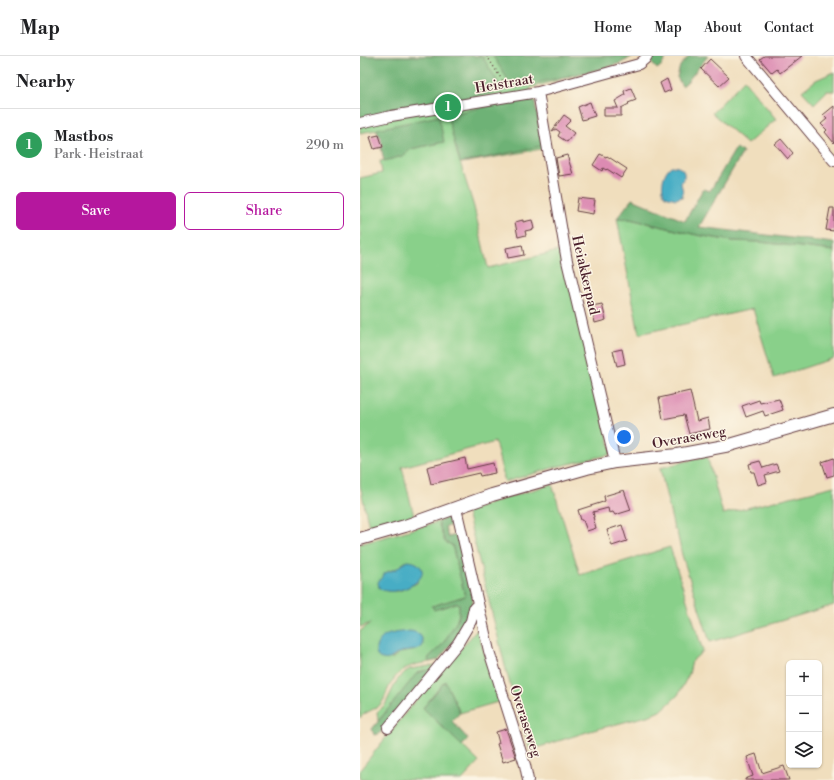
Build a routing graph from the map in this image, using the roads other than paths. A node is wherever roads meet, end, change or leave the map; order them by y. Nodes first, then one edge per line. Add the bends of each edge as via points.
1 (647, 56) edge
2 (746, 56) edge
3 (538, 92) junction
4 (360, 123) edge
5 (834, 161) edge
6 (834, 415) edge
7 (615, 462) junction
8 (456, 508) junction
9 (360, 539) edge
10 (478, 604) junction
11 (388, 728) dead end
12 (528, 780) edge

1 - 3 street, Heistraat via 639,64
2 - 5 street
3 - 4 street, Heistraat
3 - 7 street, Heiakkerpad via 567,261
6 - 7 street, Overaseweg via 730,445 677,455
7 - 8 street, Overaseweg via 492,495
8 - 9 street, Overaseweg
8 - 10 street, Overaseweg
10 - 11 street via 458,643
10 - 12 street, Overaseweg via 489,651

